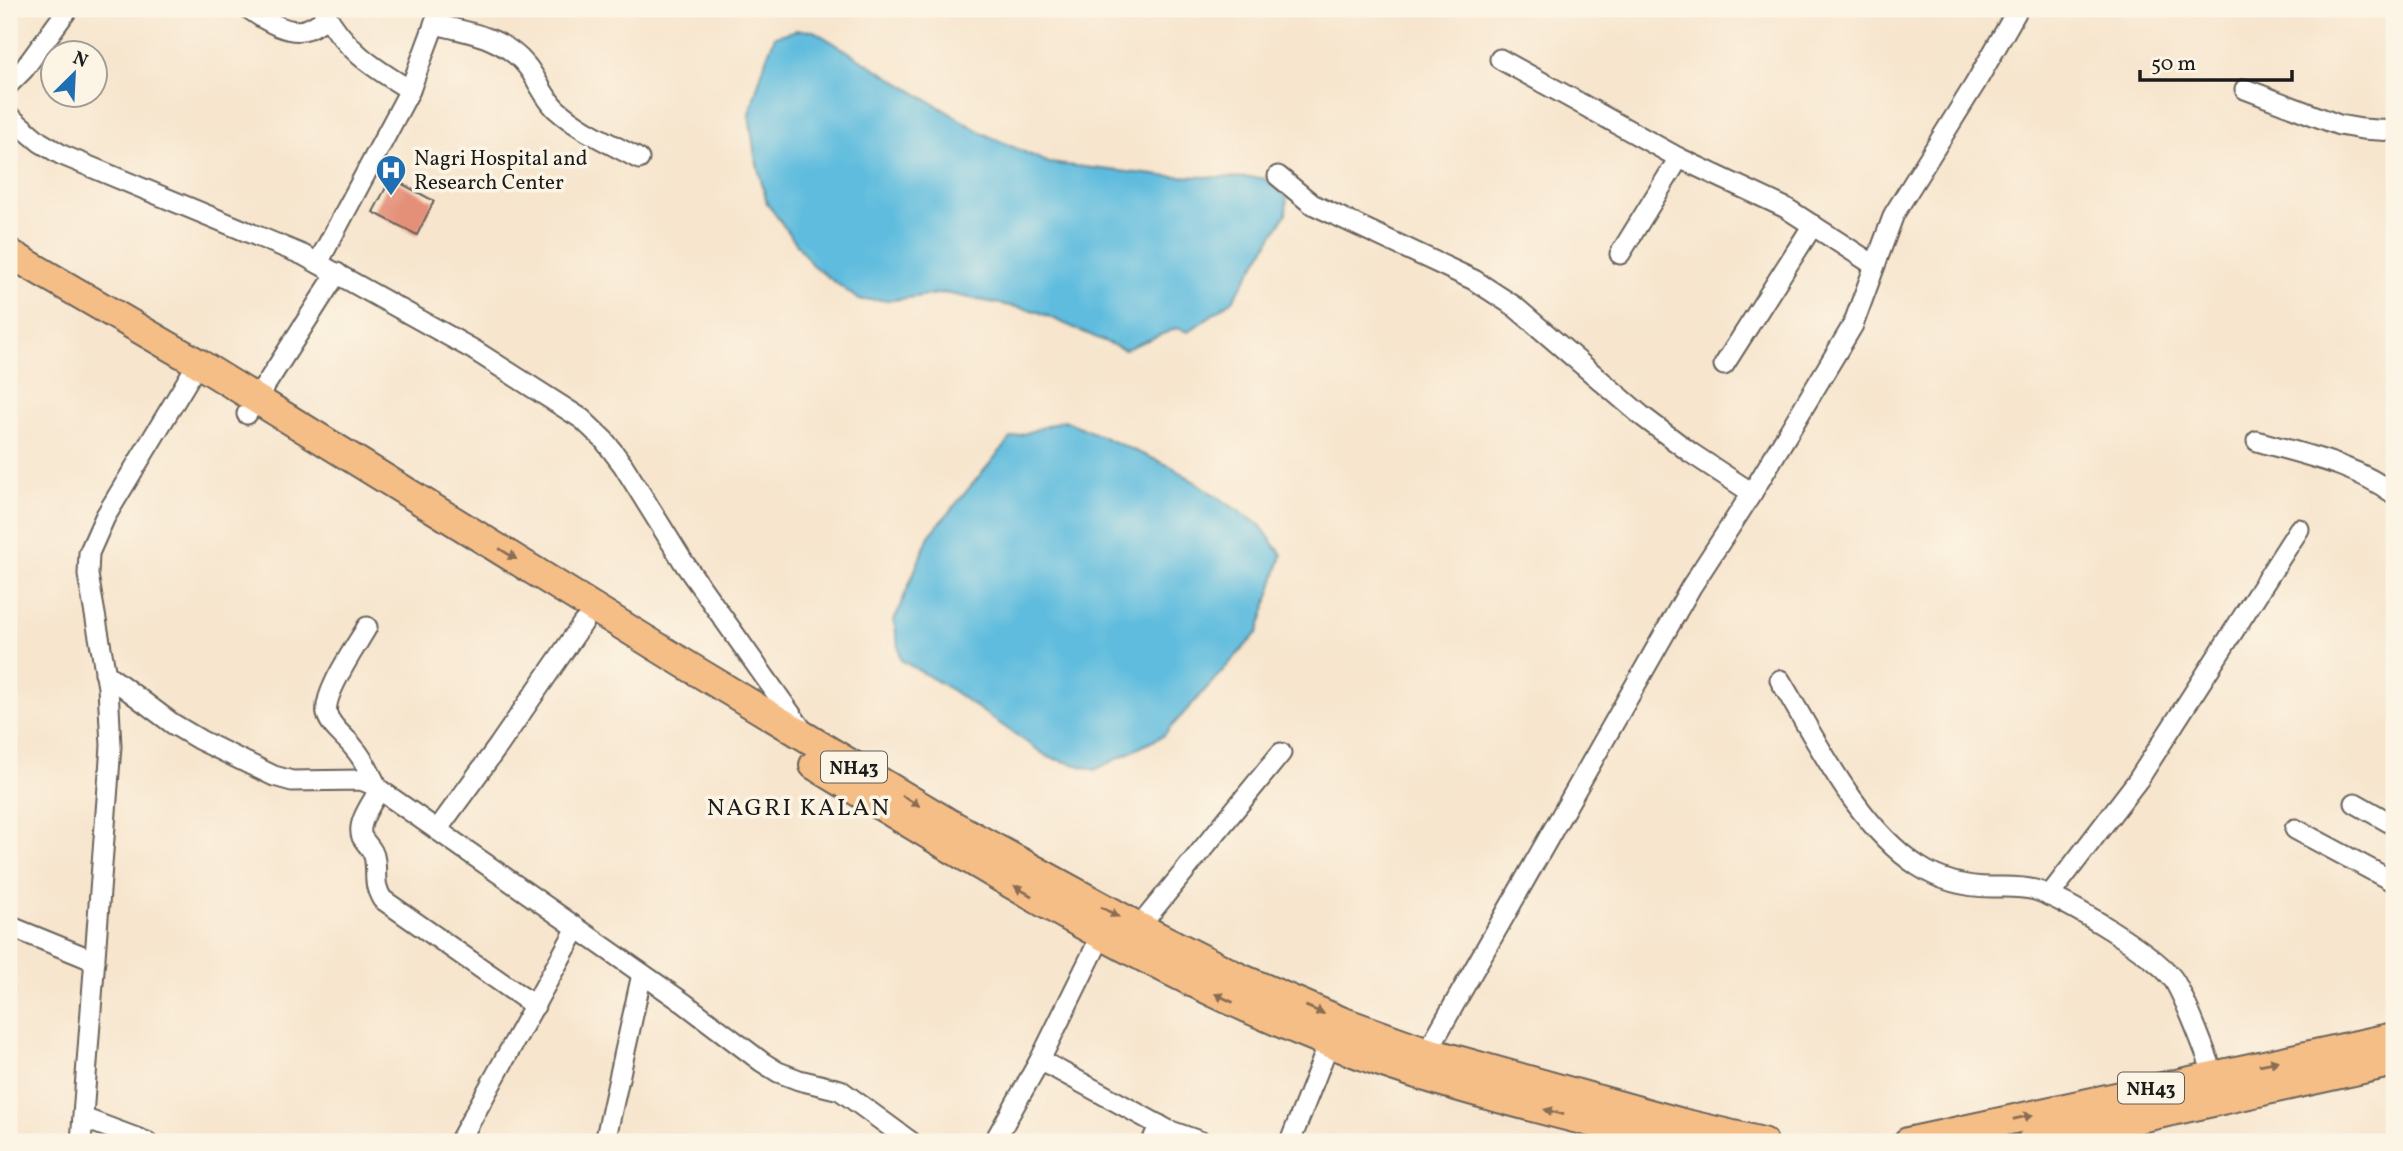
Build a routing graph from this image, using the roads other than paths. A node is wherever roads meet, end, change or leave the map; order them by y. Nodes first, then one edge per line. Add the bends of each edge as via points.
1 (68, 9) edge
2 (249, 9) edge
3 (2018, 9) edge
4 (325, 13) edge
5 (437, 17) edge
6 (1500, 59) dead end
7 (9, 84) edge
8 (2245, 89) dead end
9 (410, 90) junction
10 (9, 116) edge
11 (2394, 131) edge
12 (1679, 158) junction
13 (639, 159) dead end
14 (1278, 176) dead end
15 (1813, 225) junction
16 (9, 253) edge
17 (1620, 254) dead end
18 (318, 263) junction
19 (1874, 265) junction
20 (9, 270) edge
21 (337, 273) junction
22 (1724, 365) dead end
23 (193, 370) junction
24 (252, 407) junction
25 (2257, 441) dead end
26 (1752, 493) junction
27 (2394, 494) edge
28 (2299, 529) dead end
29 (583, 623) junction
30 (367, 627) dead end
31 (105, 673) junction
32 (1780, 680) dead end
33 (810, 740) junction
34 (1281, 753) dead end
35 (379, 790) junction
36 (2355, 803) dead end
37 (2394, 825) edge
38 (2295, 829) dead end
39 (436, 830) junction
40 (2394, 881) edge
41 (2049, 896) junction
42 (9, 926) edge
43 (1139, 928) junction
44 (578, 929) junction
45 (1101, 936) junction
46 (94, 961) junction
47 (642, 974) junction
48 (535, 1006) junction
49 (2394, 1037) edge
50 (1329, 1043) junction
51 (1040, 1060) junction
52 (2394, 1062) edge
53 (1421, 1063) junction
54 (2214, 1074) junction
55 (83, 1118) junction
56 (1155, 1134) edge
57 (81, 1142) edge
58 (147, 1142) edge
59 (459, 1142) edge
60 (605, 1142) edge
61 (911, 1142) edge
62 (994, 1142) edge
63 (1202, 1142) edge
64 (1290, 1142) edge
65 (1668, 1142) edge
66 (1763, 1142) edge
67 (1908, 1142) edge
68 (2031, 1142) edge

1 - 7 street
2 - 4 street via 275,24 305,31
3 - 19 street via 1894,214
4 - 9 street via 366,63
5 - 9 street
5 - 13 street via 512,51 556,108
6 - 12 street
8 - 11 street via 2339,125
9 - 18 street
10 - 18 street via 62,155
12 - 15 street
12 - 17 street
14 - 26 street via 1312,204 1474,281 1514,306 1642,416
15 - 19 street
15 - 22 street
16 - 23 highway, NH43
18 - 21 street
19 - 26 street via 1853,325
20 - 23 highway, NH43
21 - 24 street
21 - 33 street via 474,350 582,419 604,440 684,563
23 - 24 highway, NH43
23 - 31 street via 105,517 89,554 88,575
24 - 29 highway, NH43
24 -> 33 highway, NH43
25 - 27 street via 2336,463
26 - 53 street via 1691,587
28 - 41 street via 2126,797
29 - 39 street
45 -> 29 highway, NH43
30 - 35 street via 332,689 327,714 361,757
31 - 35 street via 173,724 274,776 292,781 361,780
31 - 46 street via 111,746
32 - 41 street via 1854,802 1895,848 1941,880 2035,890
33 -> 43 highway, NH43
34 - 43 street
35 - 39 street
35 - 48 street via 361,827 374,852 374,881 382,899
36 - 37 street
38 - 40 street
39 - 44 street
41 - 54 street via 2141,950 2175,980
42 - 46 street
43 -> 53 highway, NH43
44 - 47 street
44 - 48 street
50 -> 45 highway, NH43 via 1184,980
45 - 51 street
46 - 55 street
47 - 60 street
47 - 61 street via 778,1072 840,1090
48 - 59 street
54 -> 49 highway, NH43
50 - 53 highway, NH43
50 - 64 street
51 - 56 street
51 - 62 street
52 - 68 highway, NH43
65 -> 53 highway, NH43
53 - 66 highway, NH43
67 -> 54 highway, NH43
55 - 57 street
55 - 58 street
56 - 63 street

